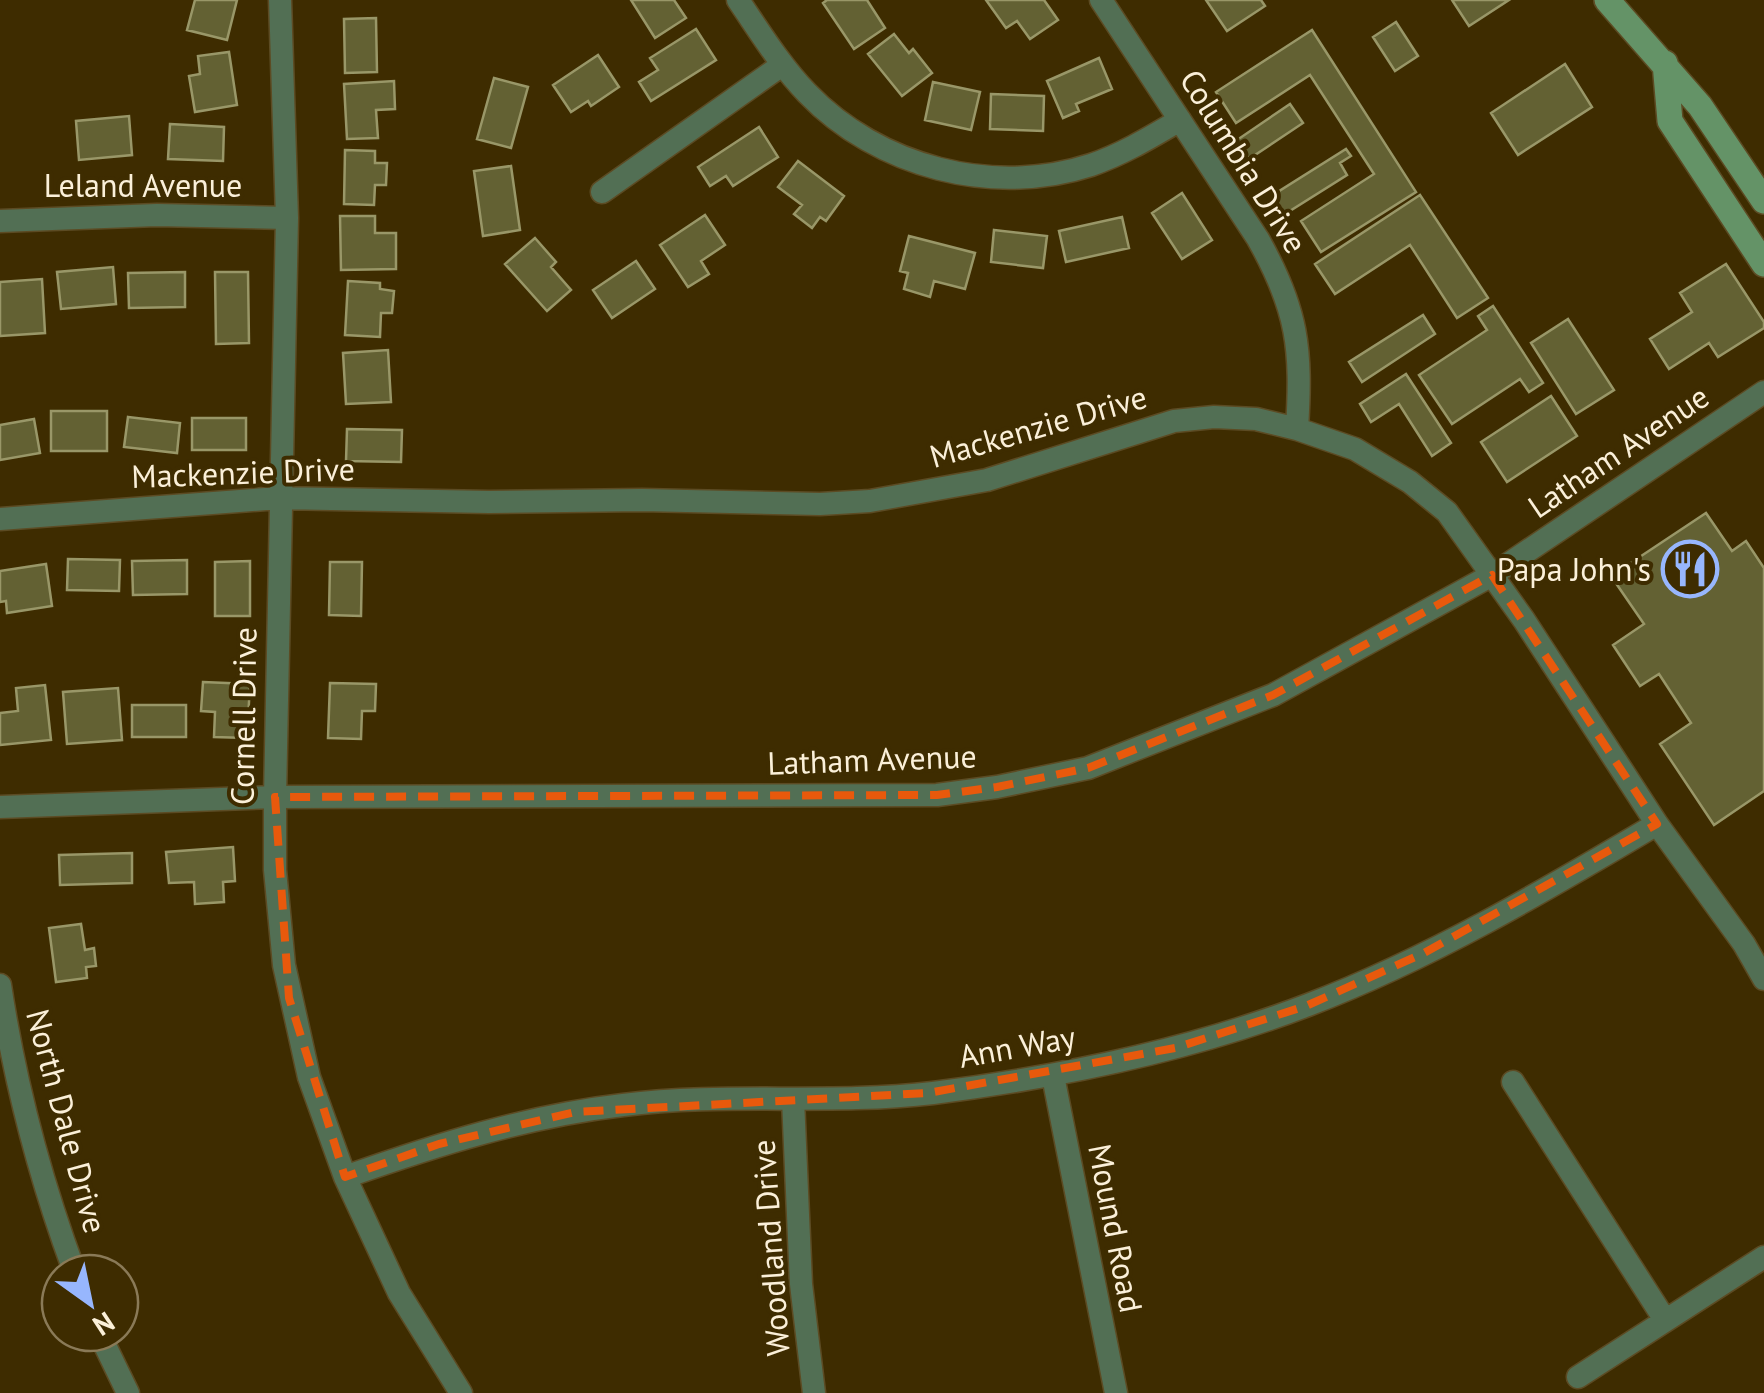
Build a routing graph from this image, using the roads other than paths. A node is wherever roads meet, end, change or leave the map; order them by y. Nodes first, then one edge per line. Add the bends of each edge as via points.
1 (280, 0) edge
2 (738, 0) edge
3 (1101, 0) edge
4 (1607, 0) edge
5 (1665, 63) junction
6 (782, 66) junction
7 (1180, 120) junction
8 (602, 192) dead end
9 (1764, 202) edge
10 (287, 218) junction
11 (0, 220) edge
12 (1764, 264) edge
13 (1764, 392) edge
14 (1297, 429) junction
15 (278, 498) junction
16 (0, 519) edge
17 (1492, 575) junction
18 (274, 797) junction
19 (0, 807) edge
20 (1657, 824) junction
21 (1764, 979) edge
22 (0, 985) edge
23 (1053, 1076) junction
24 (1513, 1082) dead end
25 (794, 1099) junction
26 (345, 1177) junction
27 (69, 1253) edge
28 (1764, 1257) edge
29 (1666, 1320) junction
30 (109, 1353) edge
31 (1578, 1377) dead end
32 (128, 1393) edge
33 (461, 1393) edge
34 (814, 1393) edge
35 (1116, 1393) edge

1 - 10 street, Cornell Drive
2 - 6 street
3 - 7 street, Columbia Drive
4 - 5 street
5 - 9 street
5 - 12 street via 1670,122
6 - 7 street via 838,121 869,141 924,166 969,176 1037,176 1089,166
6 - 8 street
7 - 14 street, Columbia Drive via 1281,280 1296,335
10 - 11 street, Leland Avenue
10 - 15 street, Cornell Drive
13 - 17 street, Latham Avenue
14 - 15 street, Mackenzie Drive via 1256,419 1174,421 987,480 870,502
14 - 17 street, Mackenzie Drive via 1355,449 1410,482 1447,512
15 - 16 street, Mackenzie Drive
15 - 18 street, Cornell Drive
17 - 18 street, Latham Avenue via 1273,695 1088,768 997,787 938,795
17 - 20 street, Mackenzie Drive
18 - 19 street, Latham Avenue
18 - 26 street, Cornell Drive via 289,998
20 - 21 street, Mackenzie Drive
20 - 23 street, Ann Way via 1508,913 1306,1006 1175,1048
22 - 27 street, North Dale Drive via 34,1151
23 - 25 street, Ann Way via 928,1093
23 - 35 street, Mound Road
24 - 29 street
25 - 26 street, Ann Way via 688,1100 575,1112 439,1144
25 - 34 street, Woodland Drive via 801,1284
26 - 33 street, Cornell Drive via 399,1293
28 - 29 street
29 - 31 street
30 - 32 street

